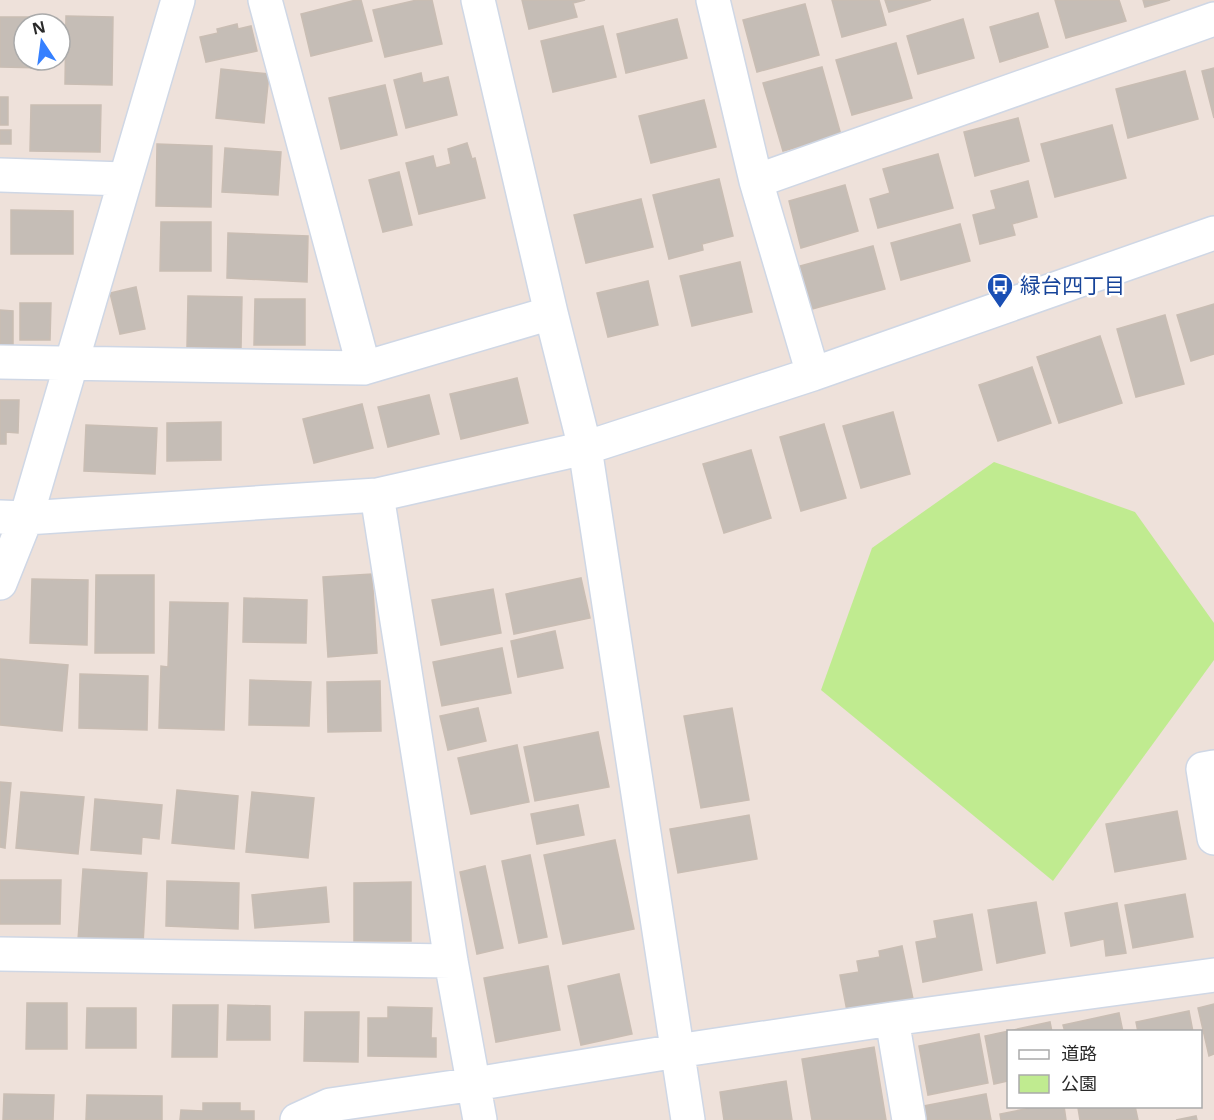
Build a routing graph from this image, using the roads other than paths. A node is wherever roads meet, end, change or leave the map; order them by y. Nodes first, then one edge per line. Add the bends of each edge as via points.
1 (178, 0) edge
2 (265, 0) edge
3 (478, 0) edge
4 (713, 0) edge
5 (1214, 19) edge
6 (0, 175) edge
7 (125, 179) junction
8 (756, 181) junction
9 (1214, 233) edge
10 (551, 313) junction
11 (0, 362) edge
12 (73, 364) junction
13 (364, 368) junction
14 (813, 374) junction
15 (585, 448) junction
16 (377, 495) junction
17 (13, 517) edge
18 (0, 583) edge
19 (1214, 767) edge
20 (1214, 838) edge
21 (0, 954) edge
22 (451, 961) junction
23 (1214, 975) edge
24 (891, 1020) junction
25 (677, 1051) junction
26 (475, 1084) junction
27 (297, 1120) edge
28 (480, 1120) edge
29 (688, 1120) edge
30 (909, 1120) edge

1 - 7 street
2 - 13 street
3 - 10 street
4 - 8 street
5 - 8 street
6 - 7 street
7 - 12 street
8 - 14 street
9 - 14 street
10 - 13 street
10 - 15 street
11 - 12 street
12 - 13 street
12 - 17 street
14 - 15 street
15 - 16 street
15 - 25 street
16 - 17 street
16 - 22 street
17 - 18 street
19 - 20 street via 1203,769
21 - 22 street
22 - 26 street
23 - 24 street
24 - 25 street
24 - 30 street
25 - 26 street
25 - 29 street
26 - 27 street via 330,1105
26 - 28 street

